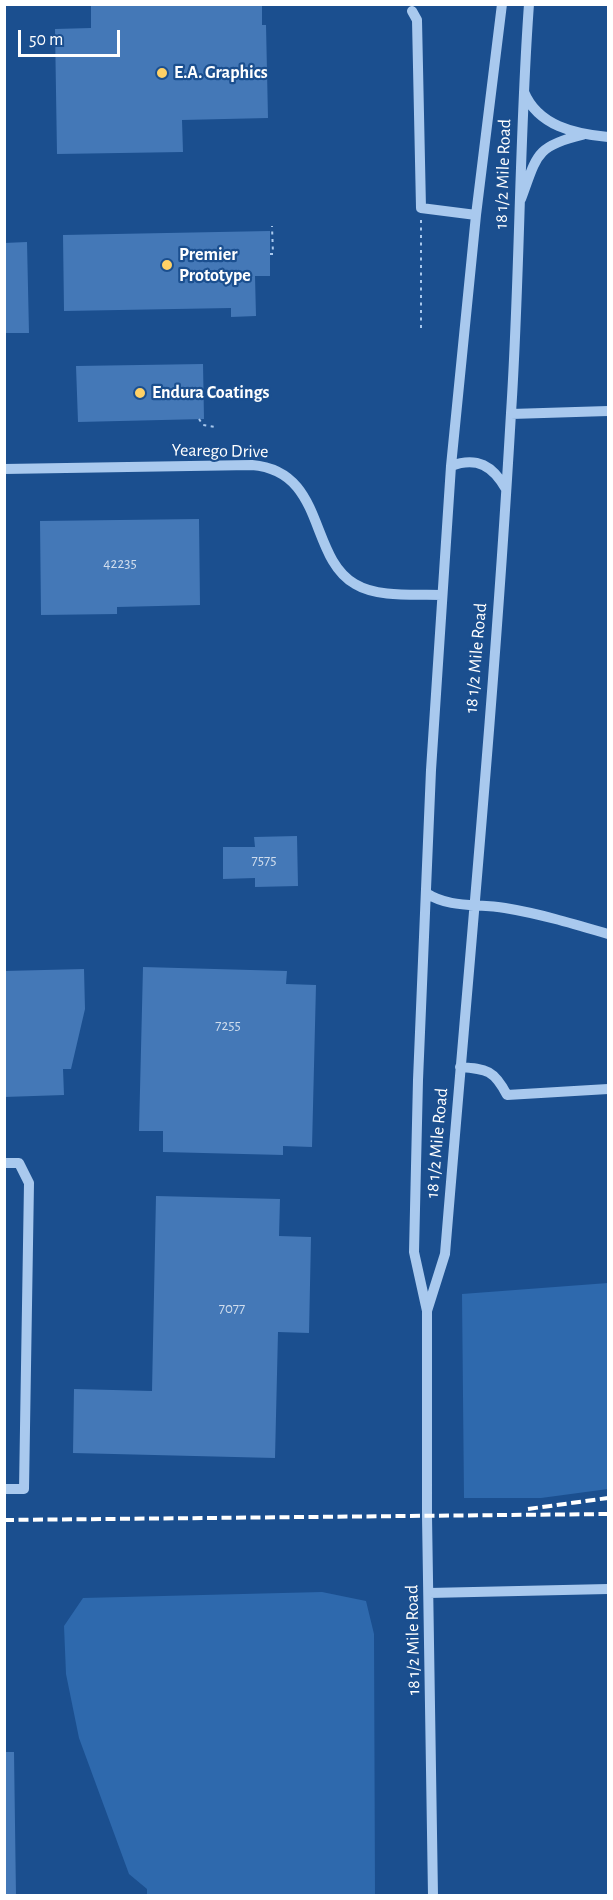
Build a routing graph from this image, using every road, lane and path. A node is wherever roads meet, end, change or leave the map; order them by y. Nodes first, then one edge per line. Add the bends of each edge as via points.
1 (502, 4) edge
2 (528, 4) edge
3 (412, 11) dead end
4 (523, 90) junction
5 (582, 135) junction
6 (609, 137) edge
7 (421, 208) junction
8 (518, 208) junction
9 (476, 215) junction
10 (272, 226) dead end
11 (270, 254) dead end
12 (421, 328) dead end
13 (609, 411) edge
14 (511, 414) junction
15 (199, 419) dead end
16 (216, 427) dead end
17 (451, 466) junction
18 (4, 469) edge
19 (506, 490) junction
20 (442, 595) junction
21 (426, 893) junction
22 (474, 903) junction
23 (609, 934) edge
24 (460, 1067) junction
25 (609, 1089) edge
26 (4, 1163) edge
27 (427, 1311) junction
28 (4, 1489) edge
29 (609, 1589) edge
30 (429, 1593) junction
31 (434, 1896) edge

1 - 9 street, 18 1/2 Mile Road
2 - 4 street, 18 1/2 Mile Road
3 - 7 street via 417,20
4 - 5 street via 545,120
4 - 8 street, 18 1/2 Mile Road
5 - 6 street
5 - 8 street via 545,147
7 - 9 street
7 - 12 path
8 - 14 street, 18 1/2 Mile Road
9 - 17 street, 18 1/2 Mile Road
10 - 11 path
13 - 14 street
14 - 19 street, 18 1/2 Mile Road
15 - 16 path via 203,425
17 - 19 street via 471,461 482,463 491,468
17 - 20 street, 18 1/2 Mile Road
18 - 20 street, Yearego Drive via 252,465 276,469 296,485 335,562 355,585 385,592
19 - 22 street, 18 1/2 Mile Road
20 - 21 street, 18 1/2 Mile Road
21 - 22 street via 445,904
21 - 27 street, 18 1/2 Mile Road via 414,1252
22 - 23 street via 547,916
22 - 24 street, 18 1/2 Mile Road
24 - 25 street via 486,1069 507,1095
24 - 27 street, 18 1/2 Mile Road via 445,1254
26 - 28 street via 19,1163 29,1184 24,1488
27 - 30 street, 18 1/2 Mile Road
29 - 30 street
30 - 31 street, 18 1/2 Mile Road

